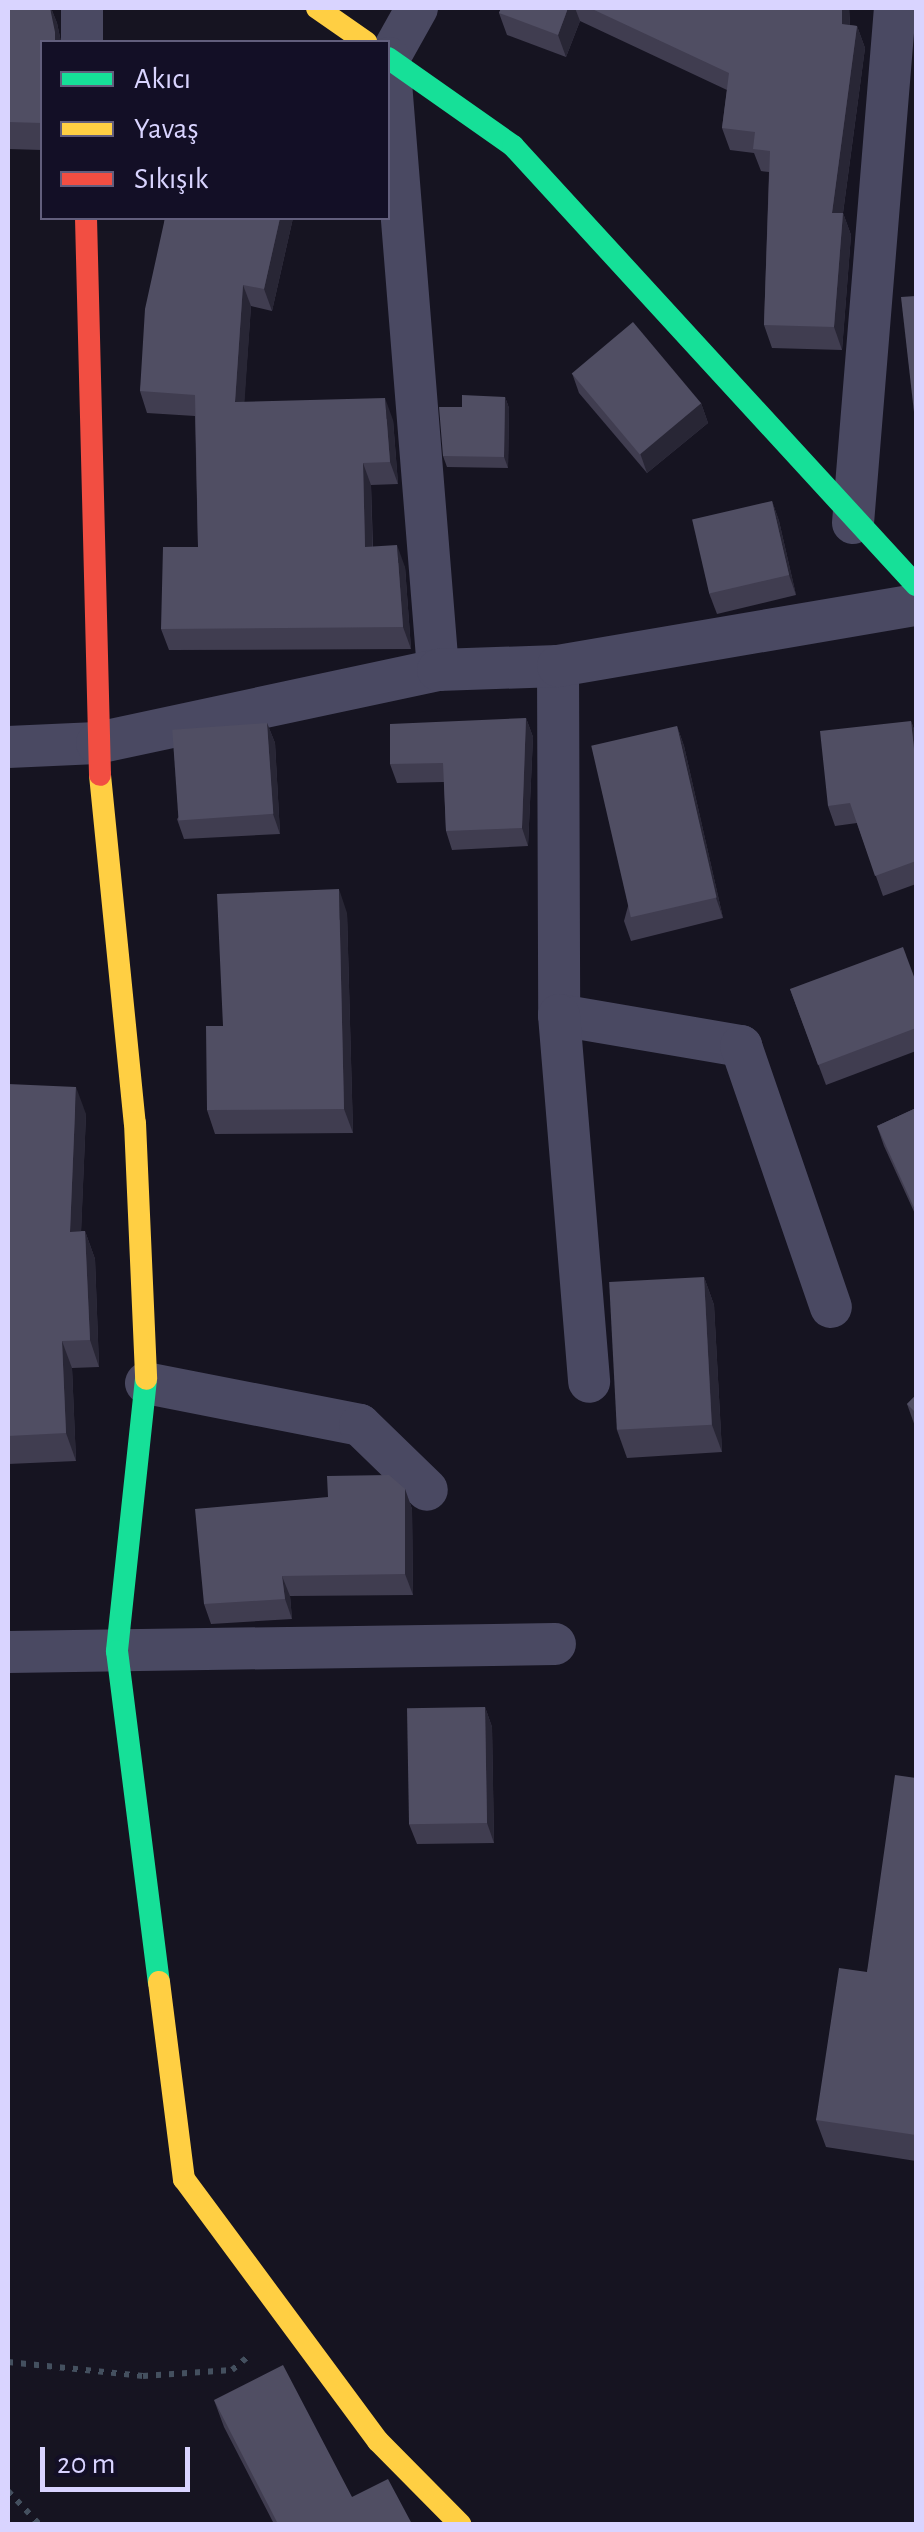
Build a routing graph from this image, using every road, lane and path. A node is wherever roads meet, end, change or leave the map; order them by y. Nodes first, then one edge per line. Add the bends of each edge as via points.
1 (82, 8) edge
2 (317, 8) edge
3 (418, 8) edge
4 (895, 8) edge
5 (82, 40) edge
6 (363, 40) edge
7 (390, 55) edge
8 (390, 59) edge
9 (390, 82) edge
10 (86, 220) edge
11 (853, 523) junction
12 (916, 585) edge
13 (916, 604) edge
14 (558, 666) junction
15 (438, 670) junction
16 (97, 743) junction
17 (8, 747) edge
18 (559, 1014) junction
19 (831, 1307) dead end
20 (589, 1382) dead end
21 (146, 1383) junction
22 (426, 1490) dead end
23 (555, 1644) dead end
24 (8, 1652) edge
25 (117, 1652) junction
26 (290, 2322) junction
27 (8, 2362) edge
28 (8, 2491) edge
29 (39, 2524) edge
30 (460, 2524) edge

1 - 5 street
2 - 6 street
3 - 7 street
4 - 11 street
8 - 11 street via 513,146
9 - 15 street
10 - 16 street
11 - 12 street
13 - 14 street
14 - 15 street
14 - 18 street
15 - 16 street
16 - 17 street
16 - 21 street via 136,1123
18 - 19 street via 741,1046
18 - 20 street
21 - 22 street via 360,1425
21 - 25 street
23 - 25 street
24 - 25 street
25 - 26 street via 184,2179
26 - 27 path via 232,2370 143,2376
26 - 30 street via 378,2441
28 - 29 path

